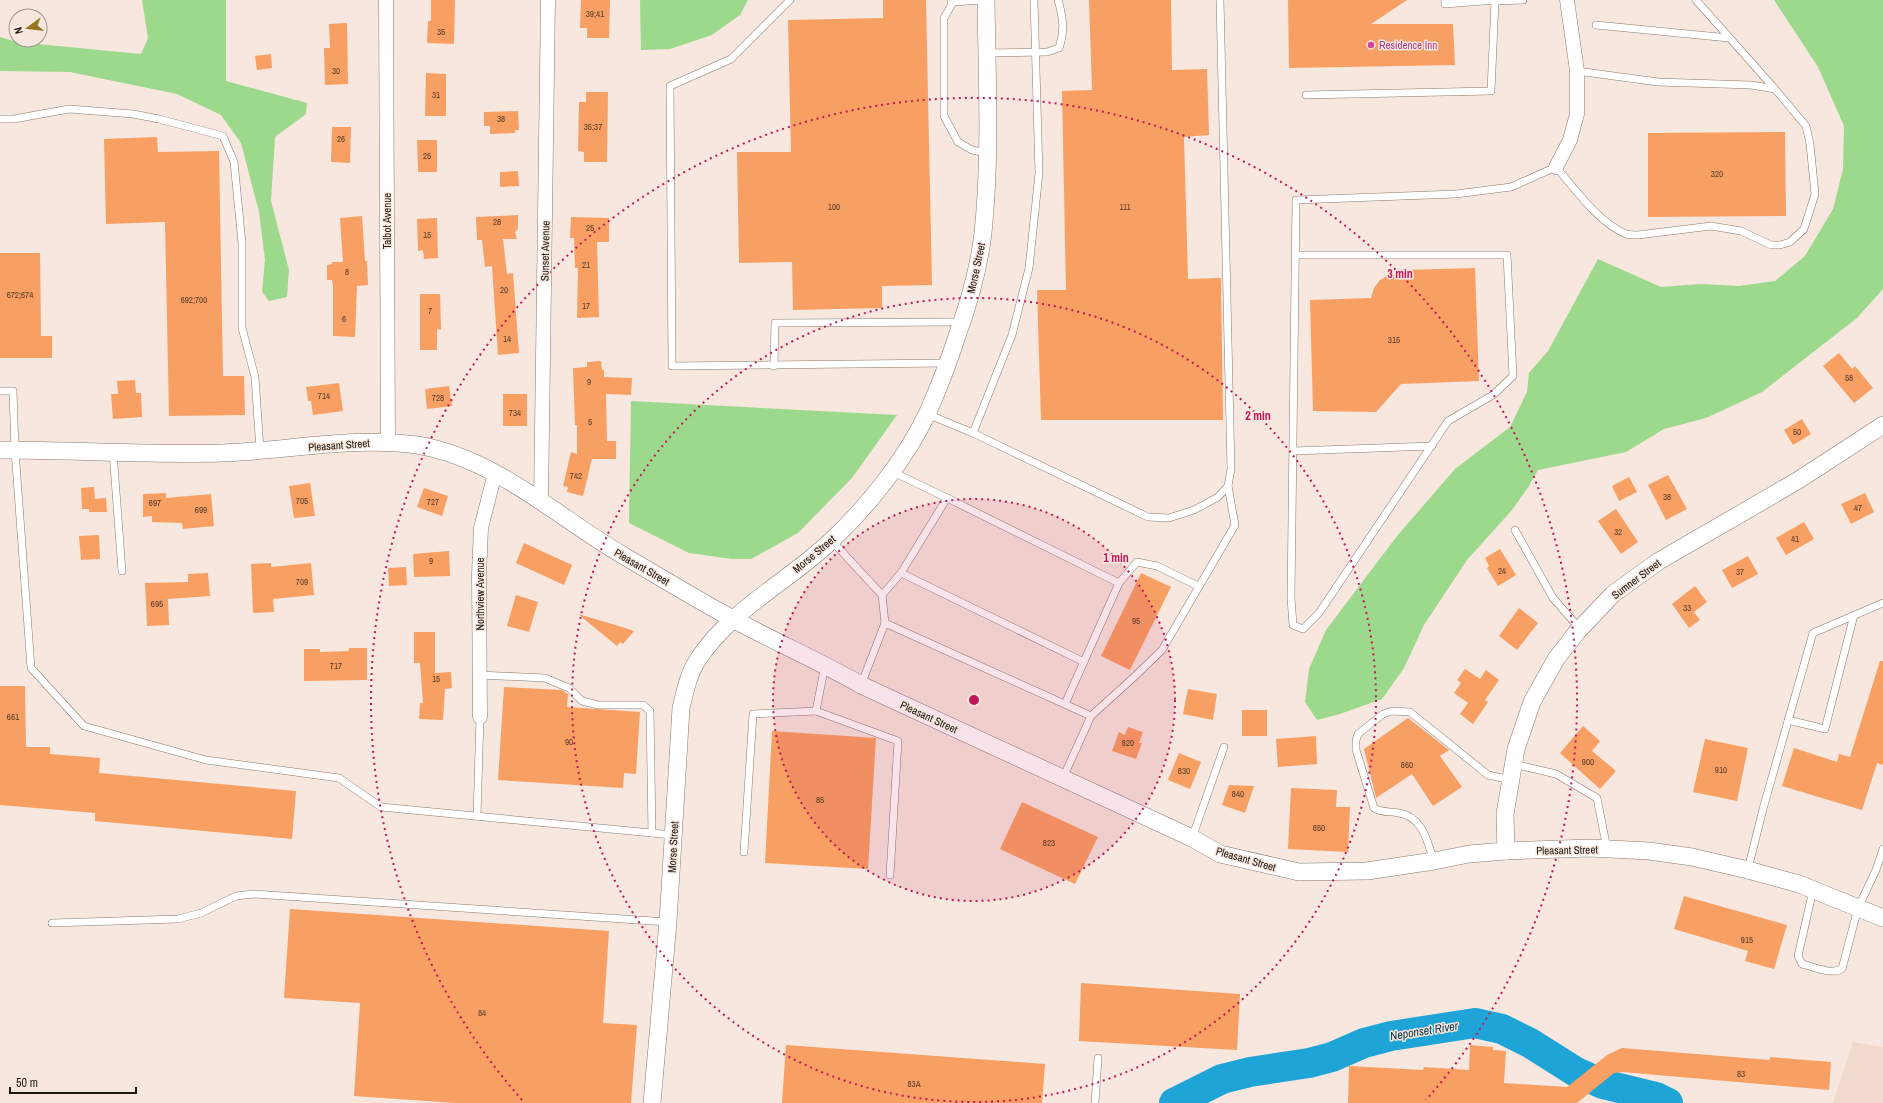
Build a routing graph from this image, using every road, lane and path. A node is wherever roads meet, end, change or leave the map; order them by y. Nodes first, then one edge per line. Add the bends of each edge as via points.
1 (386, 0) edge
2 (548, 0) edge
3 (790, 0) edge
4 (982, 0) edge
5 (986, 0) edge
6 (1034, 0) edge
7 (1058, 0) edge
8 (1220, 0) edge
9 (1445, 0) edge
10 (1495, 0) edge
11 (1523, 0) edge
12 (1567, 0) edge
13 (1696, 0) edge
14 (952, 1) edge
15 (1596, 25) dead end
16 (1729, 38) junction
17 (1035, 52) junction
18 (986, 53) junction
19 (1577, 71) junction
20 (1775, 89) junction
21 (1306, 95) dead end
22 (0, 119) edge
23 (988, 153) junction
24 (1556, 167) junction
25 (1296, 255) junction
26 (962, 322) junction
27 (948, 363) junction
28 (774, 366) junction
29 (0, 391) edge
30 (927, 414) junction
31 (1883, 425) edge
32 (973, 433) junction
33 (388, 442) junction
34 (1432, 446) junction
35 (8, 450) edge
36 (1293, 450) junction
37 (260, 451) junction
38 (113, 452) junction
39 (891, 471) junction
40 (495, 473) junction
41 (1228, 486) junction
42 (947, 498) junction
43 (541, 501) junction
44 (1514, 530) dead end
45 (832, 541) junction
46 (122, 571) dead end
47 (901, 572) junction
48 (1119, 583) junction
49 (1198, 586) junction
50 (882, 595) junction
51 (1883, 603) edge
52 (1854, 615) junction
53 (734, 619) junction
54 (884, 623) junction
55 (1580, 629) junction
56 (1084, 662) junction
57 (825, 665) junction
58 (480, 675) junction
59 (860, 685) junction
60 (1065, 704) junction
61 (816, 711) junction
62 (1090, 716) junction
63 (480, 717) joint
64 (1788, 720) junction
65 (1224, 747) dead end
66 (1512, 772) junction
67 (1063, 779) junction
68 (477, 816) junction
69 (652, 833) junction
70 (673, 835) junction
71 (1192, 838) junction
72 (1607, 849) junction
73 (1883, 849) edge
74 (1506, 851) junction
75 (744, 852) dead end
76 (1434, 861) junction
77 (1748, 870) junction
78 (890, 876) dead end
79 (1813, 890) junction
80 (1858, 908) junction
81 (1883, 918) edge
82 (668, 922) junction
83 (52, 923) dead end
84 (1098, 1058) dead end
85 (652, 1103) edge
86 (1094, 1103) edge

1 - 33 street, Talbot Avenue
2 - 43 street, Sunset Avenue
3 - 28 lane via 732,59 670,86 672,366
4 - 14 lane
5 - 18 street, Morse Street
6 - 17 lane
7 - 17 lane via 1063,16 1063,37 1059,48 1048,52
8 - 41 lane via 1231,468
9 - 10 lane via 1445,4
10 - 11 lane
10 - 21 lane via 1491,91
12 - 19 street
13 - 16 lane
14 - 23 lane via 944,18 944,116 958,142 972,150
15 - 16 lane
16 - 20 lane
17 - 18 lane
17 - 32 lane via 1039,173 1029,268 1012,335
18 - 23 street, Morse Street
19 - 20 lane via 1658,82 1751,85
19 - 24 street via 1577,114 1570,140
20 - 24 lane via 1806,126 1815,194 1804,229 1790,242 1771,245 1741,231 1711,226 1638,235 1627,234 1606,220
22 - 37 lane via 77,109 140,115 223,136 234,162 242,243 242,328 254,377
23 - 26 street, Morse Street via 983,235
24 - 25 lane via 1511,187 1472,192 1296,200
25 - 34 lane via 1507,256 1513,376 1493,395 1448,421
25 - 36 lane
26 - 27 street, Morse Street
26 - 28 lane via 775,323
27 - 28 lane
27 - 30 street, Morse Street
29 - 35 lane via 13,392
30 - 32 lane
30 - 39 street, Morse Street
31 - 55 street, Sumner Street via 1797,481 1658,561 1613,594
32 - 41 lane via 1148,517 1169,518 1194,510 1218,497
33 - 37 street, Pleasant Street
33 - 40 street, Pleasant Street via 446,453
34 - 36 lane
34 - 36 lane via 1320,612 1303,629 1293,625 1291,598
35 - 38 street, Pleasant Street
35 - 68 lane via 31,668 84,726 206,760 340,778 381,807
37 - 38 street, Pleasant Street via 141,454
38 - 46 lane
39 - 42 lane
39 - 45 street, Morse Street via 852,521
40 - 43 street, Pleasant Street
40 - 58 street, Northview Avenue via 481,528
41 - 49 lane via 1235,525
42 - 47 lane
42 - 48 lane
43 - 53 street, Pleasant Street via 604,545
44 - 55 lane via 1553,598
45 - 50 lane
45 - 53 street, Morse Street
47 - 50 lane
47 - 56 lane
48 - 49 lane via 1137,562 1158,566
48 - 56 lane
49 - 62 lane via 1162,650
50 - 54 lane
51 - 52 lane
52 - 64 lane via 1813,633
52 - 64 lane via 1825,728
53 - 57 street, Pleasant Street
53 - 70 street, Morse Street via 709,644 696,662 689,679 681,708
54 - 59 lane
54 - 60 lane
55 - 66 street, Sumner Street via 1556,659 1532,702 1516,749
56 - 60 lane
57 - 59 street, Pleasant Street
57 - 61 lane
58 - 63 street, Northview Avenue
58 - 69 lane via 544,678 569,688 582,701 598,705 643,705 650,711
59 - 67 street, Pleasant Street
60 - 62 lane
61 - 75 lane via 753,714
61 - 78 lane via 898,741
62 - 67 lane
63 - 68 lane
64 - 77 lane
65 - 71 lane
66 - 72 lane via 1556,774 1597,798
66 - 74 street, Sumner Street via 1505,814
66 - 76 lane via 1488,775 1410,712 1392,711 1383,714 1358,734 1356,750 1374,808 1380,812 1407,815 1417,821 1423,829
67 - 71 street, Pleasant Street
68 - 69 lane
69 - 70 lane
70 - 82 street, Morse Street
71 - 76 street, Pleasant Street via 1220,854 1299,872 1367,871
72 - 74 street, Pleasant Street
72 - 77 street, Pleasant Street via 1692,857
73 - 80 lane
74 - 76 street, Pleasant Street via 1469,854
77 - 79 street, Pleasant Street
79 - 80 street, Pleasant Street
79 - 80 lane via 1798,956 1802,964 1832,972 1842,969
80 - 81 street, Pleasant Street
82 - 83 lane via 253,894 236,896 201,913 178,919
82 - 85 street, Morse Street
84 - 86 lane

